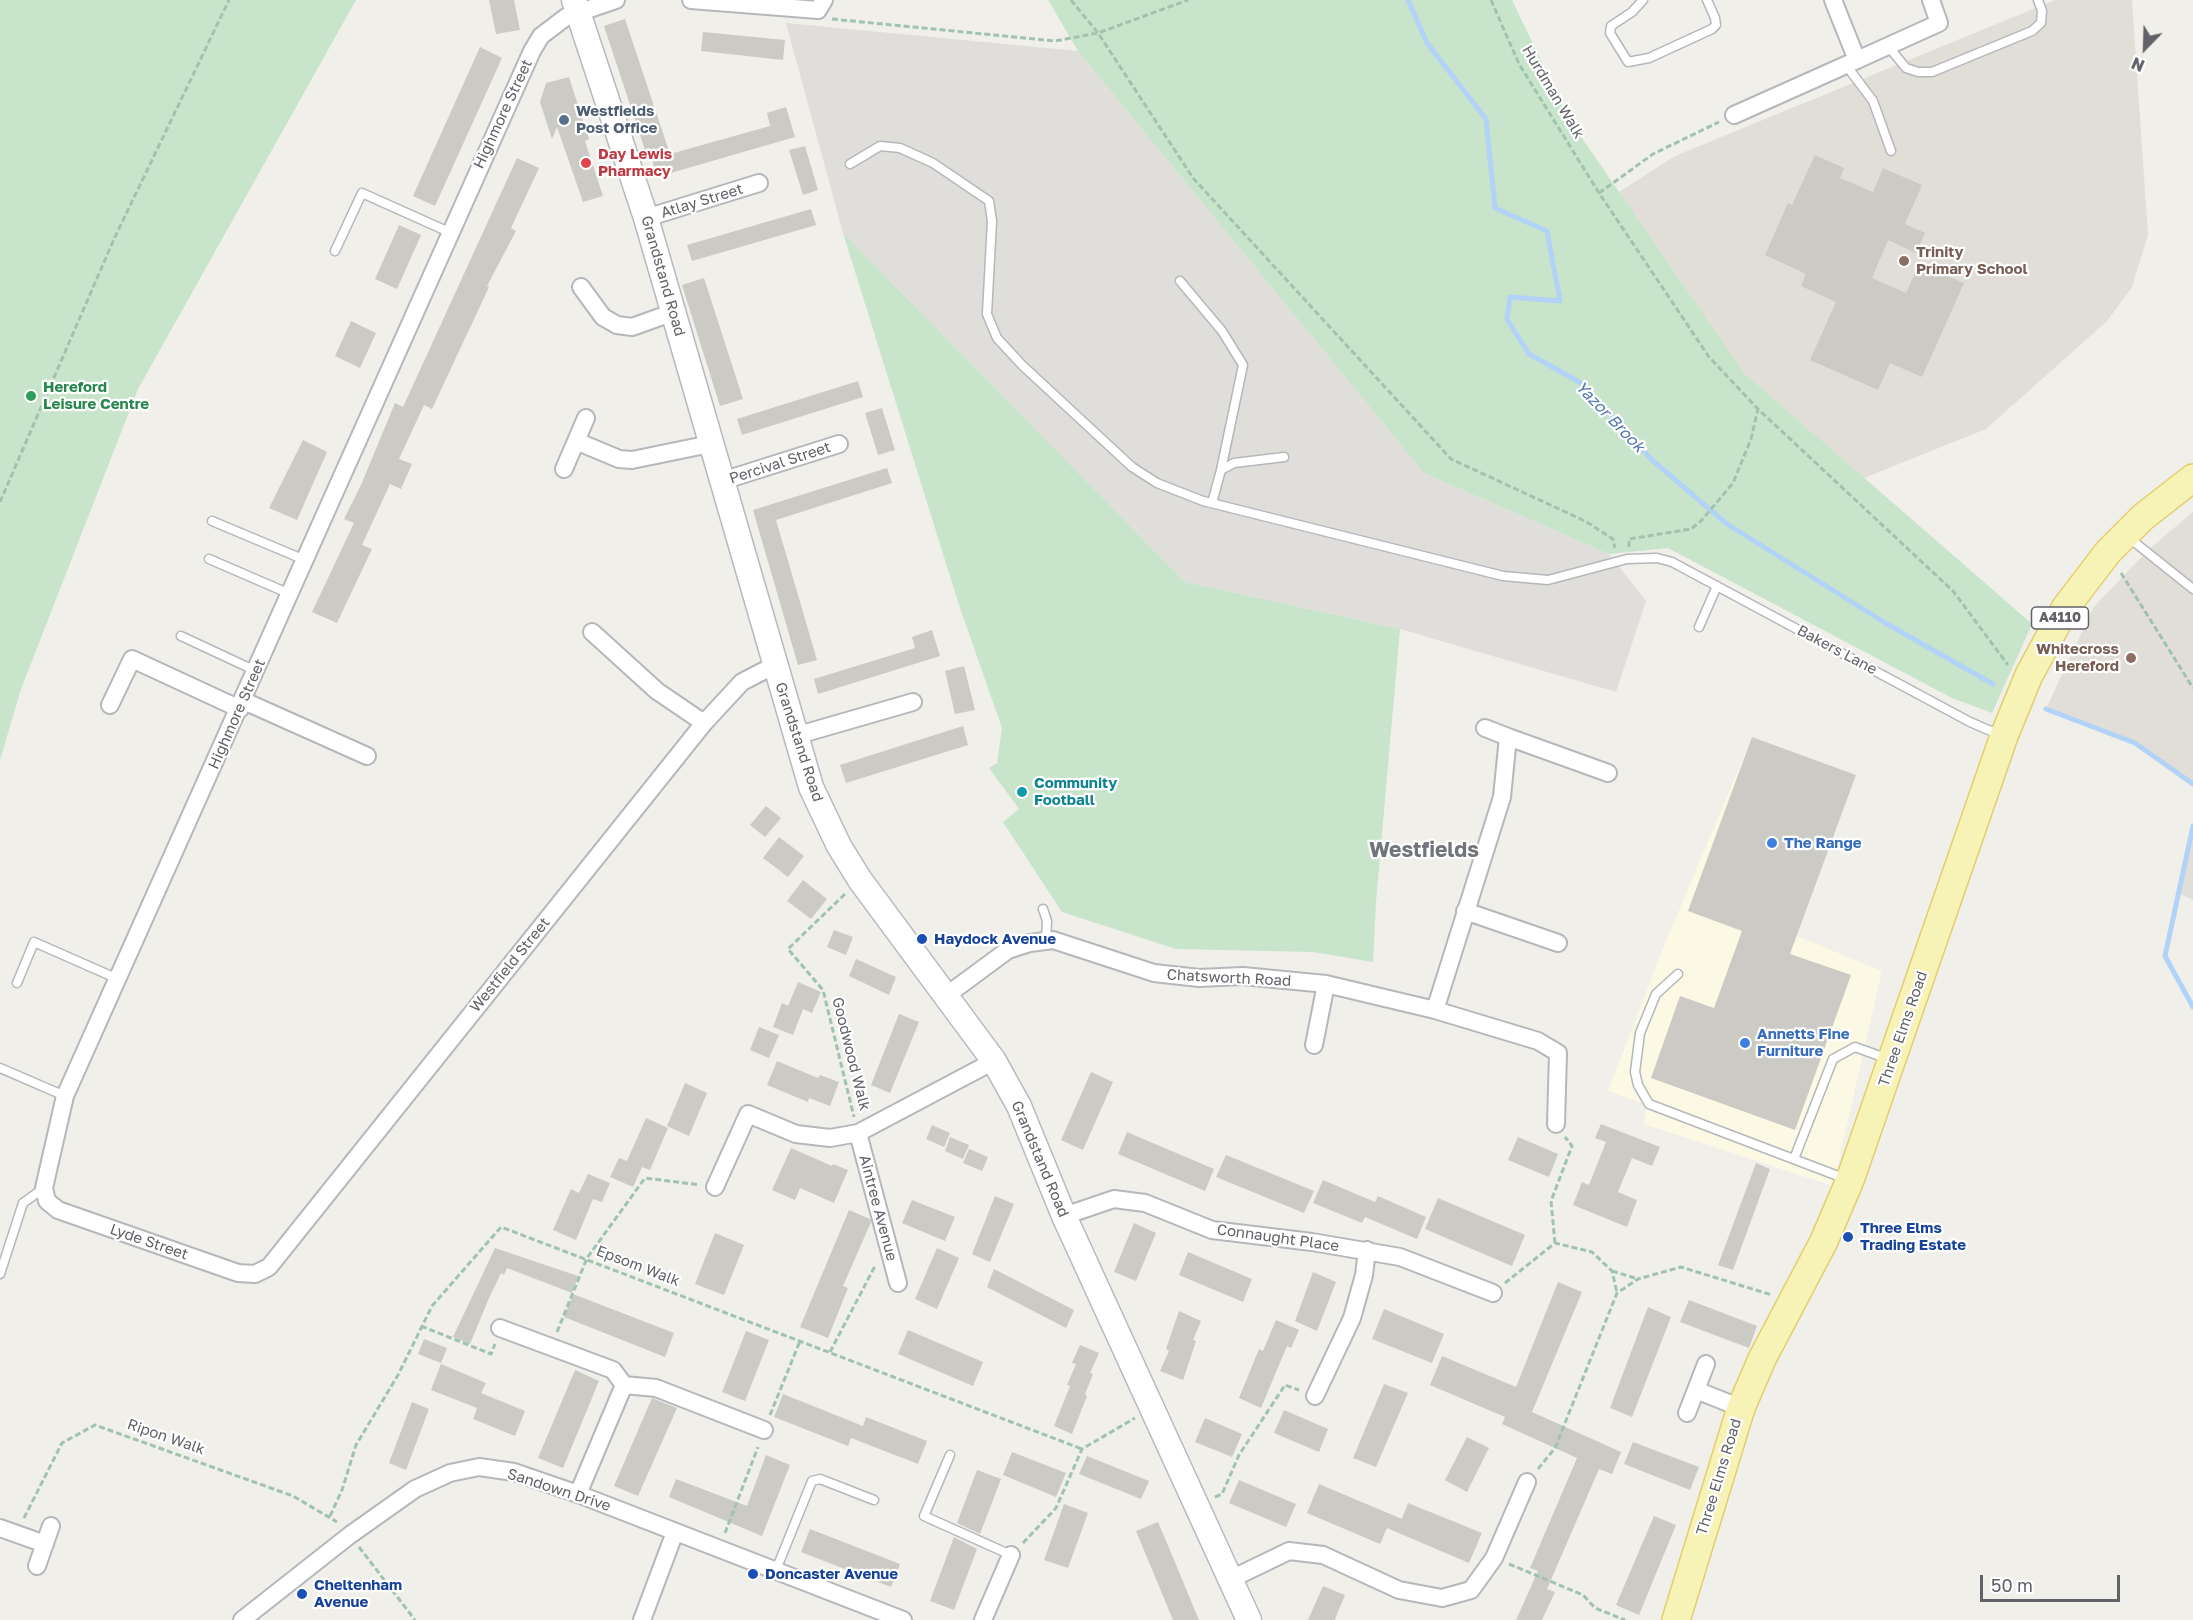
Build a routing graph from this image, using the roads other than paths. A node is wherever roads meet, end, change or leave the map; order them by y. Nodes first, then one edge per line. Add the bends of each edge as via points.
1 (616, 0) edge
2 (691, 0) edge
3 (1643, 0) edge
4 (1707, 0) edge
5 (1833, 0) edge
6 (1930, 0) edge
7 (2038, 0) edge
8 (821, 5) edge
9 (576, 6) edge
10 (1888, 46) junction
11 (1851, 62) junction
12 (1734, 115) road end
13 (1890, 152) dead end
14 (850, 164) dead end
15 (759, 183) dead end
16 (646, 218) junction
17 (449, 232) junction
18 (335, 251) dead end
19 (1180, 281) dead end
20 (581, 287) dead end
21 (674, 312) junction
22 (586, 418) dead end
23 (576, 441) junction
24 (710, 444) junction
25 (839, 444) dead end
26 (1284, 457) dead end
27 (564, 469) dead end
28 (1221, 470) junction
29 (2193, 478) edge
30 (722, 481) junction
31 (1212, 503) junction
32 (212, 521) dead end
33 (2116, 543) junction
34 (209, 559) dead end
35 (305, 561) junction
36 (1717, 586) junction
37 (2193, 589) edge
38 (290, 594) junction
39 (1699, 627) dead end
40 (592, 632) dead end
41 (181, 636) dead end
42 (775, 665) junction
43 (257, 671) junction
44 (913, 702) dead end
45 (110, 705) dead end
46 (242, 705) junction
47 (704, 723) junction
48 (1485, 728) dead end
49 (795, 736) junction
50 (2004, 736) junction
51 (1508, 737) junction
52 (368, 756) dead end
53 (1608, 773) dead end
54 (1043, 909) dead end
55 (1465, 911) junction
56 (1046, 941) junction
57 (1558, 943) dead end
58 (1678, 974) dead end
59 (119, 979) junction
60 (17, 983) dead end
61 (1326, 984) junction
62 (947, 995) junction
63 (1435, 1010) junction
64 (1314, 1045) dead end
65 (1892, 1060) junction
66 (994, 1061) junction
67 (0, 1068) edge
68 (65, 1096) junction
69 (1556, 1124) road end
70 (858, 1133) junction
71 (1794, 1159) junction
72 (1850, 1180) junction
73 (716, 1187) road end
74 (46, 1194) junction
75 (1064, 1216) junction
76 (1367, 1250) junction
77 (0, 1274) edge
78 (255, 1274) joint
79 (898, 1283) dead end
80 (1492, 1293) road end
81 (500, 1328) road end
82 (1706, 1364) dead end
83 (624, 1385) junction
84 (1696, 1390) junction
85 (1315, 1396) road end
86 (1741, 1408) junction
87 (1687, 1413) dead end
88 (764, 1430) dead end
89 (950, 1455) dead end
90 (1527, 1482) road end
91 (578, 1494) junction
92 (874, 1500) dead end
93 (51, 1526) dead end
94 (0, 1528) edge
95 (675, 1532) junction
96 (45, 1544) junction
97 (1011, 1555) joint
98 (37, 1566) dead end
99 (776, 1570) junction
100 (1231, 1579) junction
101 (242, 1620) edge
102 (642, 1620) edge
103 (903, 1620) edge
104 (983, 1620) edge
105 (1249, 1620) edge
106 (1676, 1620) edge

1 - 9 street, Highmore Street
2 - 8 street
3 - 4 lane via 1611,26 1610,33 1628,62 1649,58 1712,29 1715,18
5 - 11 street
6 - 10 street via 1939,23
7 - 10 lane via 2041,23 2032,32 1932,72 1906,68
9 - 16 street, Grandstand Road
9 - 17 street, Highmore Street via 554,24 532,51
10 - 11 street
11 - 12 street
11 - 13 lane via 1873,101
14 - 31 lane via 880,146 900,148 933,163 988,201 992,221 987,314 997,338 1132,467 1157,483
15 - 16 street, Atlay Street
16 - 21 street, Grandstand Road
17 - 18 lane via 362,193
17 - 35 street, Highmore Street
19 - 28 lane via 1222,330 1243,365
20 - 21 street via 603,316 617,325 632,327
21 - 24 street, Grandstand Road
22 - 23 street
23 - 24 street via 619,459 632,460
23 - 27 street
24 - 30 street, Grandstand Road
25 - 30 street, Percival Street
26 - 28 lane via 1234,463
28 - 31 lane
29 - 33 main road, Three Elms Road / A4110
30 - 42 street, Grandstand Road
31 - 36 lane, Bakers Lane via 1503,576 1548,580 1618,560 1657,558
32 - 35 lane
33 - 37 lane
33 - 50 main road, Three Elms Road / A4110 via 2066,606 2029,675
34 - 38 lane
35 - 38 street, Highmore Street
36 - 39 lane
36 - 50 lane, Bakers Lane via 1970,722
38 - 43 street, Highmore Street
40 - 47 street via 657,691
41 - 43 lane
42 - 47 street, Westfield Street via 742,682
42 - 49 street, Grandstand Road
43 - 46 street, Highmore Street
44 - 49 street
45 - 46 street via 132,659
46 - 52 street
46 - 59 street, Highmore Street
47 - 78 street, Westfield Street via 269,1267
48 - 51 street
49 - 62 street, Grandstand Road via 811,787 839,846
50 - 65 main road, Three Elms Road / A4110
51 - 53 street
51 - 55 street via 1502,797
54 - 56 lane
55 - 57 street
55 - 63 street
56 - 61 street, Chatsworth Road via 1154,973
56 - 62 street, Chatsworth Road via 1008,950
58 - 71 lane via 1656,994 1640,1033 1635,1072 1649,1104
59 - 60 lane via 34,942
59 - 68 street, Highmore Street
61 - 63 street, Chatsworth Road
61 - 64 street
62 - 66 street, Grandstand Road
63 - 69 street, Chatsworth Road via 1538,1041 1558,1053
65 - 71 lane via 1856,1047 1833,1059
65 - 72 main road, Three Elms Road / A4110
66 - 70 street
66 - 75 street, Grandstand Road via 1019,1106
67 - 68 lane
68 - 74 street, Highmore Street
70 - 73 street via 830,1138 796,1134 748,1114
70 - 79 street, Aintree Avenue
71 - 72 lane
72 - 86 main road, Three Elms Road / A4110
74 - 77 lane via 23,1203
74 - 78 street, Lyde Street via 58,1210 238,1273
75 - 76 street, Connaught Place via 1114,1199 1145,1203 1212,1230
75 - 100 street, Grandstand Road
76 - 80 street, Connaught Place via 1400,1257
76 - 85 street via 1352,1318
81 - 83 street via 613,1370
82 - 84 street
83 - 88 street via 656,1388
83 - 91 street
84 - 86 street
84 - 87 street
86 - 106 main road, Three Elms Road / A4110
89 - 97 lane via 924,1516
90 - 100 street via 1494,1558 1471,1590 1442,1598 1399,1590 1323,1555 1289,1551
91 - 95 street, Sandown Drive
91 - 101 street, Sandown Drive via 514,1472 479,1467 450,1473 415,1490 350,1535
92 - 99 lane via 820,1479 812,1481
93 - 96 street
94 - 96 street
95 - 99 street, Sandown Drive
95 - 102 street
96 - 98 street
97 - 104 street
99 - 103 street, Sandown Drive
100 - 105 street, Grandstand Road

